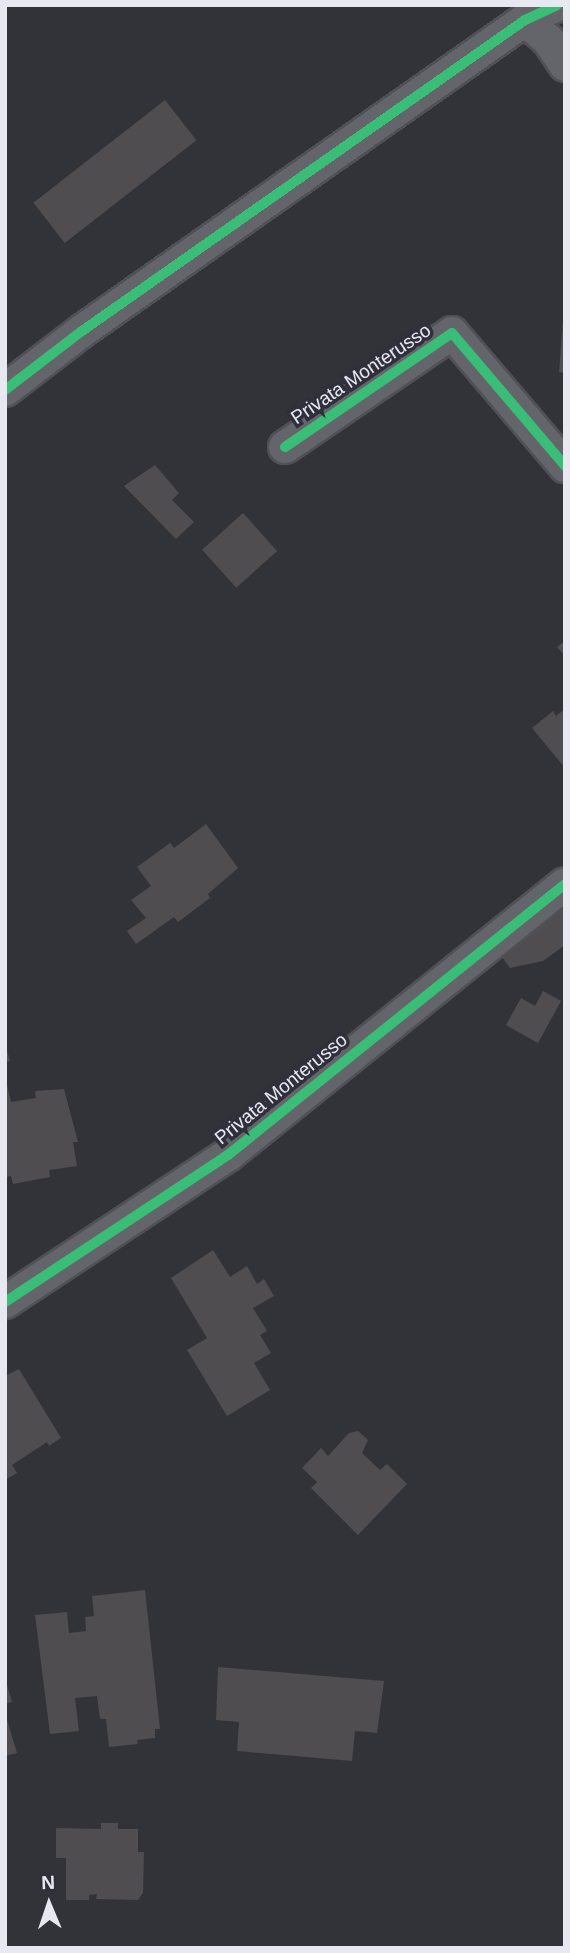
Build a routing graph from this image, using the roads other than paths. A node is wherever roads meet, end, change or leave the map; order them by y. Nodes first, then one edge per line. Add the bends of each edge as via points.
1 (557, 5) edge
2 (525, 20) junction
3 (565, 65) edge
4 (5, 390) edge
5 (285, 447) dead end
6 (565, 466) edge
7 (565, 884) edge
8 (5, 1303) edge

1 - 2 street
2 - 3 street via 549,41
2 - 4 street
5 - 6 street, Privata Monterusso via 452,333
7 - 8 street, Privata Monterusso via 228,1155

